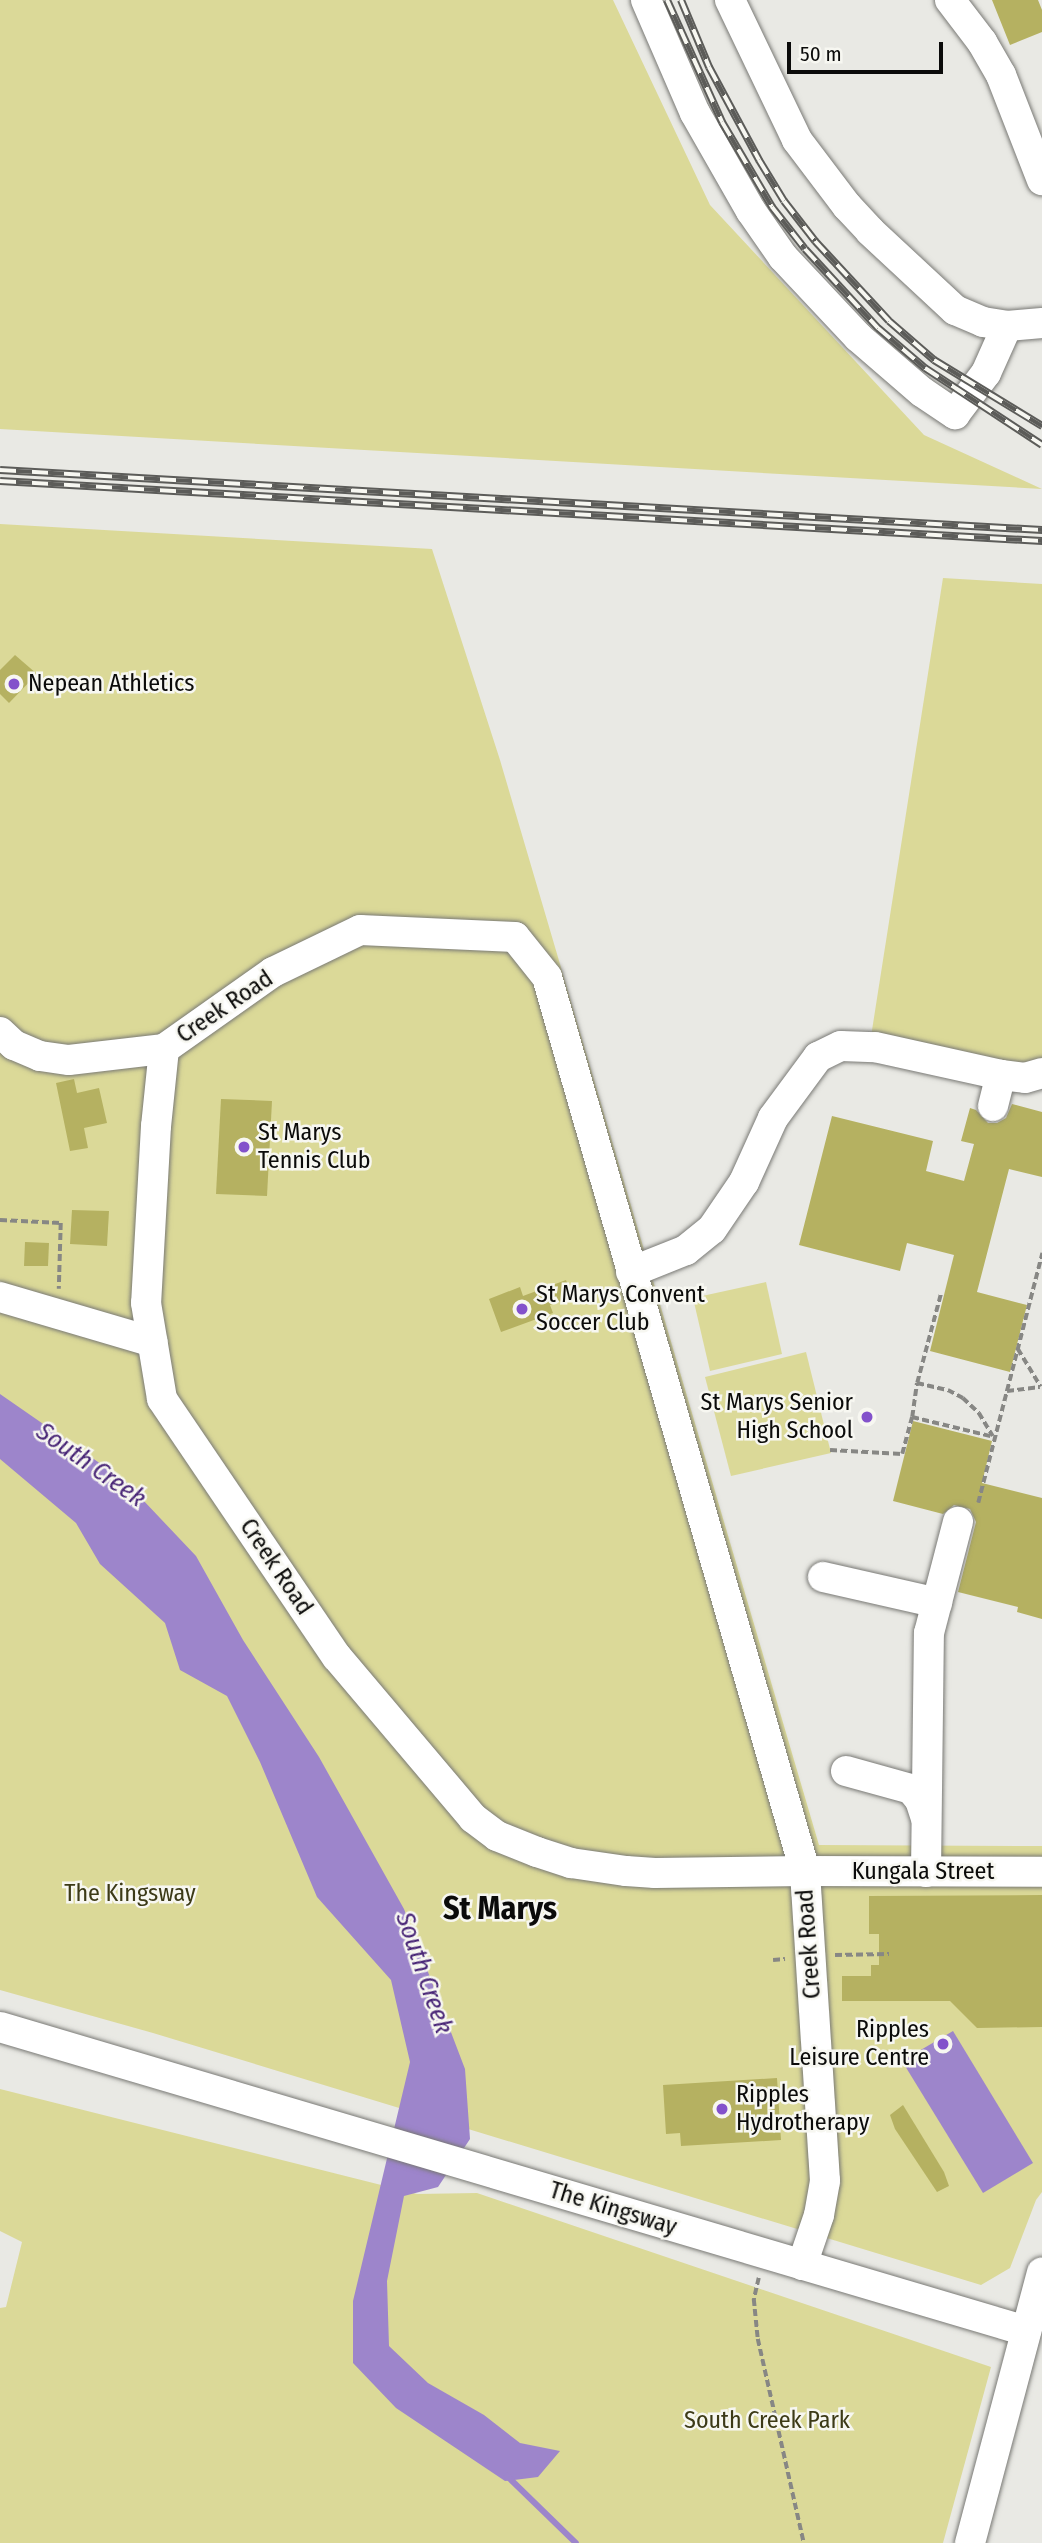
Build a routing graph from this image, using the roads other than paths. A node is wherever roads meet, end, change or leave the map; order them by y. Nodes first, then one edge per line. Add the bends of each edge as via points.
1 (646, 0) edge
2 (730, 0) edge
3 (950, 0) edge
4 (971, 0) edge
5 (982, 42) junction
6 (1042, 180) edge
7 (1042, 323) edge
8 (1006, 326) junction
9 (0, 1032) edge
10 (164, 1049) junction
11 (1042, 1073) edge
12 (1000, 1075) junction
13 (993, 1107) dead end
14 (631, 1272) junction
15 (0, 1297) edge
16 (153, 1342) junction
17 (968, 1513) road end
18 (823, 1577) dead end
19 (937, 1603) junction
20 (846, 1771) dead end
21 (927, 1822) junction
22 (805, 1871) junction
23 (926, 1872) junction
24 (1042, 1872) edge
25 (0, 2027) edge
26 (802, 2265) junction
27 (1042, 2272) edge
28 (1026, 2331) junction
29 (971, 2543) edge

1 - 8 street via 695,113 751,211 783,257 858,337 922,393 955,414 986,373
2 - 8 street via 797,140 846,206 956,310
3 - 5 street
4 - 5 street
5 - 6 street via 1001,75
7 - 8 street
9 - 10 street via 14,1045 40,1056 69,1060
10 - 14 street, Creek Road via 273,972 360,930 515,937 547,977
10 - 16 street, Creek Road via 146,1303
11 - 12 street
12 - 13 street
12 - 14 street via 875,1047 841,1046 818,1056 773,1118 744,1182 712,1229 687,1250
14 - 22 street, Creek Road
15 - 16 street
16 - 22 street, Creek Road via 162,1399 337,1657 473,1818 497,1836 598,1868 655,1873
17 - 19 street
18 - 19 street
19 - 21 street via 929,1633
20 - 21 street via 911,1789
21 - 23 street
22 - 23 street, Kungala Street
22 - 26 street, Creek Road via 825,2181
23 - 24 street, Kungala Street
25 - 26 street, The Kingsway
26 - 28 street, The Kingsway
27 - 28 street
28 - 29 street

